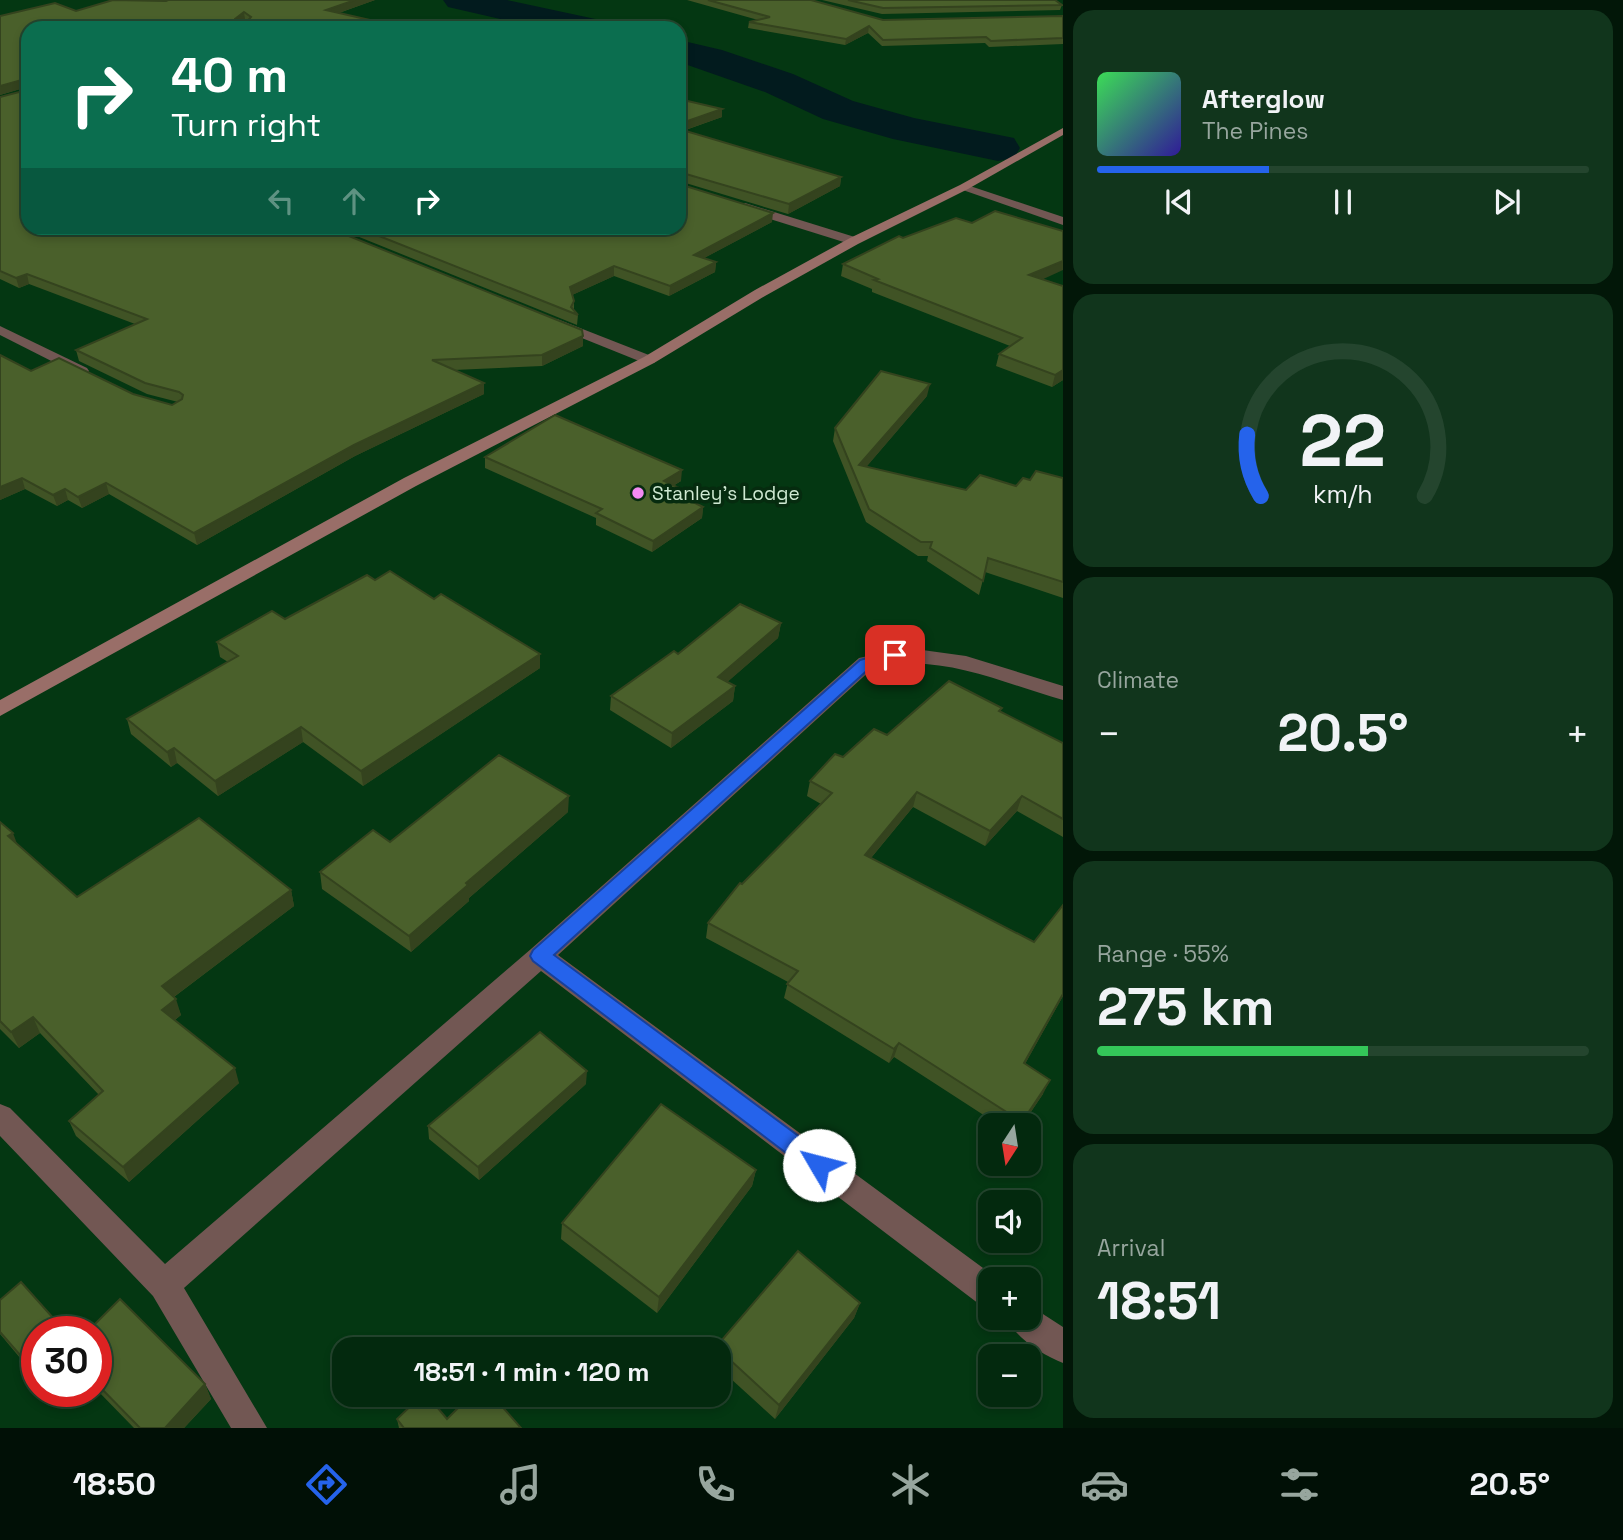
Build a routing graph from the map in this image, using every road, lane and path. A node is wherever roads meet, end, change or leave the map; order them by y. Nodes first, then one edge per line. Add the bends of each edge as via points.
1 (1063, 131) edge
2 (964, 187) junction
3 (729, 202) edge
4 (1063, 221) edge
5 (854, 241) junction
6 (548, 319) edge
7 (0, 330) edge
8 (649, 360) junction
9 (99, 380) edge
10 (1063, 693) edge
11 (0, 709) edge
12 (540, 956) junction
13 (0, 1117) edge
14 (978, 1284) edge
15 (164, 1285) junction
16 (1040, 1330) edge
17 (1063, 1347) edge
18 (250, 1428) edge

1 - 2 street
2 - 4 street
2 - 5 street
3 - 5 street
5 - 8 street
6 - 8 street
7 - 9 street
8 - 11 street via 410,482
10 - 12 street via 958,660 895,655 866,663
12 - 14 street
12 - 15 street
13 - 15 street
15 - 18 street
16 - 17 street

